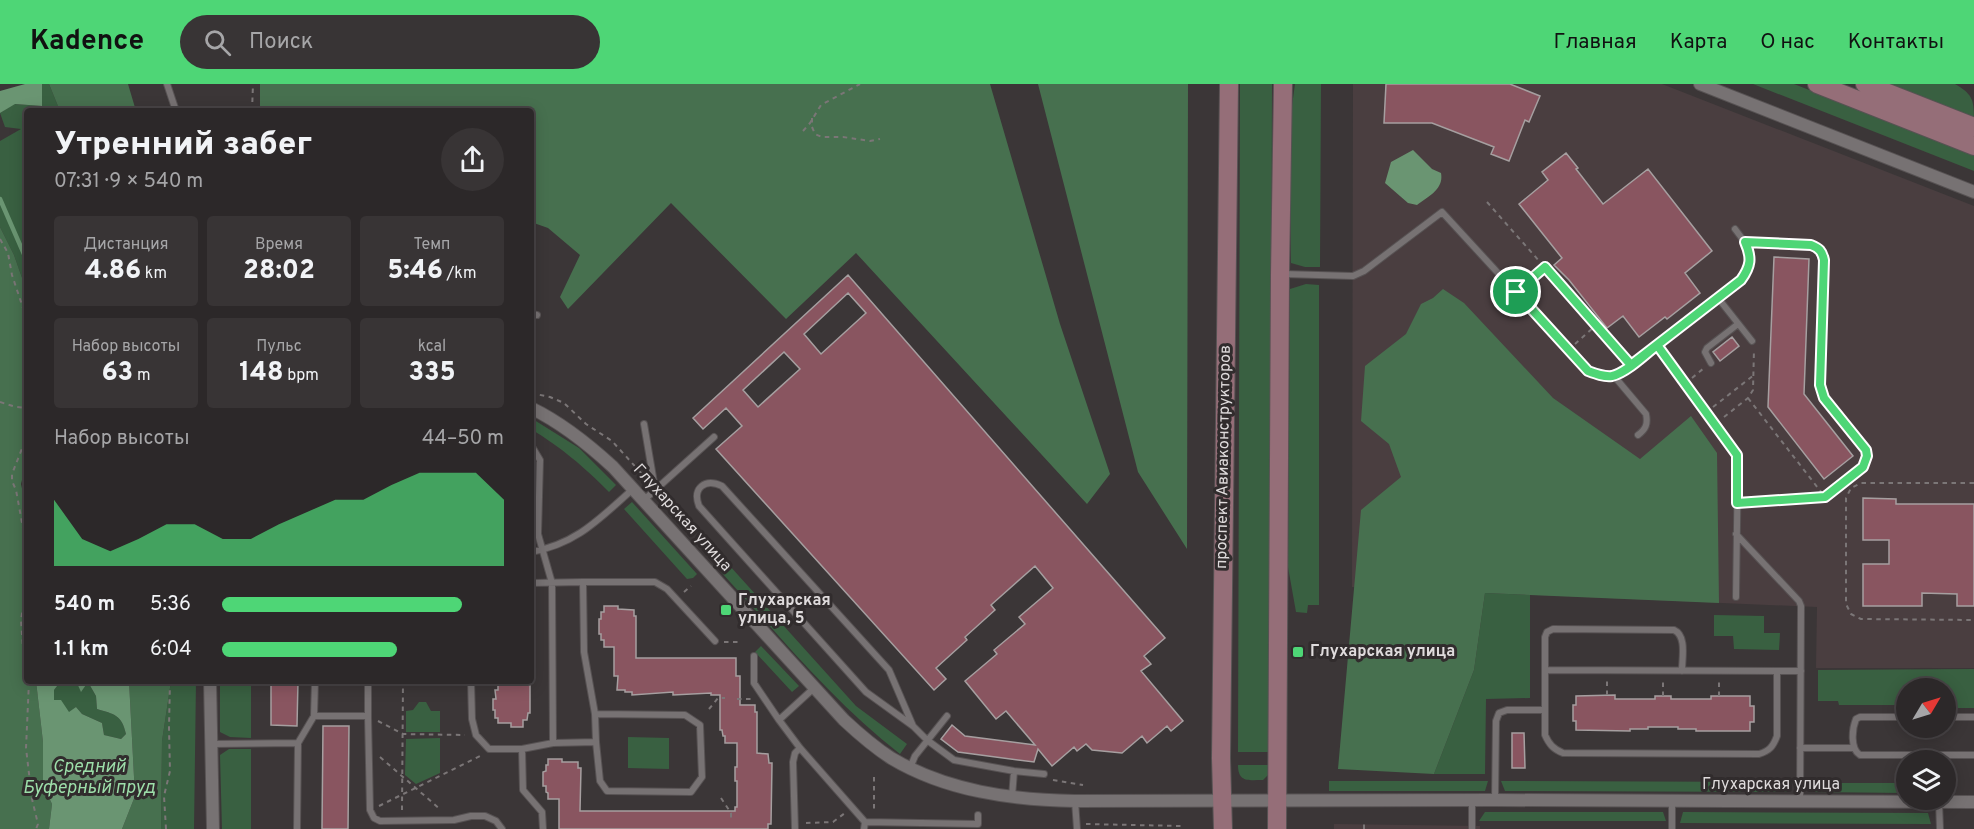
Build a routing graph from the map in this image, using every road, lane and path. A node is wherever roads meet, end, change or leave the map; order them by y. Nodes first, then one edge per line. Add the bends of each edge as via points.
1 (167, 84) edge
2 (253, 84) edge
3 (860, 84) edge
4 (1229, 84) edge
5 (1283, 84) edge
6 (1700, 84) edge
7 (1817, 84) edge
8 (1865, 84) edge
9 (175, 108) edge
10 (252, 108) edge
11 (812, 118) junction
12 (1974, 127) edge
13 (802, 131) dead end
14 (880, 139) dead end
15 (1974, 146) edge
16 (1974, 192) edge
17 (1487, 202) dead end
18 (1735, 229) dead end
19 (0, 239) edge
20 (1745, 242) junction
21 (1545, 267) junction
22 (1280, 274) junction
23 (1516, 292) junction
24 (1718, 298) junction
25 (24, 311) edge
26 (1738, 324) junction
27 (1596, 325) junction
28 (1752, 341) joint
29 (1657, 345) junction
30 (1568, 350) junction
31 (1711, 363) joint
32 (1631, 365) junction
33 (1754, 375) junction
34 (1614, 376) junction
35 (1685, 383) junction
36 (534, 394) edge
37 (1748, 398) junction
38 (0, 402) edge
39 (24, 408) edge
40 (534, 409) edge
41 (1706, 412) junction
42 (644, 424) dead end
43 (1715, 424) junction
44 (1638, 435) dead end
45 (714, 437) dead end
46 (24, 444) edge
47 (534, 450) edge
48 (1974, 483) edge
49 (634, 488) junction
50 (655, 489) junction
51 (1825, 497) junction
52 (644, 500) junction
53 (1737, 503) junction
54 (24, 534) edge
55 (1736, 534) junction
56 (542, 550) junction
57 (534, 551) edge
58 (583, 582) junction
59 (534, 583) edge
60 (552, 583) junction
61 (1736, 597) dead end
62 (24, 601) edge
63 (1974, 620) edge
64 (715, 641) joint
65 (742, 642) dead end
66 (24, 654) edge
67 (754, 656) dead end
68 (1545, 670) junction
69 (1607, 670) junction
70 (1663, 670) junction
71 (1682, 671) junction
72 (1720, 671) junction
73 (1777, 671) junction
74 (1801, 671) junction
75 (29, 684) edge
76 (170, 684) edge
77 (210, 684) edge
78 (315, 684) edge
79 (368, 684) edge
80 (403, 684) edge
81 (471, 684) edge
82 (814, 688) junction
83 (1607, 695) dead end
84 (1663, 696) dead end
85 (1719, 696) dead end
86 (725, 698) dead end
87 (738, 699) dead end
88 (764, 699) junction
89 (709, 709) dead end
90 (1545, 710) junction
91 (595, 714) junction
92 (315, 716) junction
93 (368, 716) junction
94 (947, 716) dead end
95 (1896, 717) edge
96 (1956, 717) edge
97 (1974, 717) edge
98 (779, 720) junction
99 (913, 726) junction
100 (403, 734) junction
101 (476, 735) junction
102 (927, 740) junction
103 (596, 742) junction
104 (298, 743) junction
105 (553, 743) junction
106 (211, 744) junction
107 (368, 747) junction
108 (800, 748) junction
109 (1800, 748) junction
110 (1854, 748) junction
111 (489, 749) junction
112 (522, 749) junction
113 (1974, 755) edge
114 (910, 768) junction
115 (1014, 771) junction
116 (1044, 774) joint
117 (402, 777) junction
118 (874, 777) dead end
119 (1083, 784) dead end
120 (416, 788) junction
121 (402, 794) junction
122 (721, 798) dead end
123 (1012, 798) junction
124 (1222, 800) junction
125 (1473, 800) junction
126 (1496, 800) junction
127 (1075, 801) junction
128 (1277, 801) junction
129 (1672, 801) junction
130 (1800, 801) junction
131 (1896, 802) edge
132 (1956, 802) edge
133 (1974, 802) edge
134 (852, 807) junction
135 (370, 810) junction
136 (1940, 810) edge
137 (978, 815) dead end
138 (731, 818) dead end
139 (454, 820) junction
140 (402, 821) junction
141 (1364, 821) dead end
142 (874, 822) junction
143 (864, 825) edge
144 (795, 826) edge
145 (1077, 826) edge
146 (1181, 826) dead end
147 (1171, 827) edge
148 (36, 829) edge
149 (166, 829) edge
150 (213, 829) edge
151 (297, 829) edge
152 (502, 829) edge
153 (543, 829) edge
154 (1222, 829) edge
155 (1276, 829) edge
156 (1364, 829) edge
157 (1472, 829) edge
158 (1672, 829) edge
159 (1940, 829) edge

1 - 9 lane
2 - 10 path
3 - 11 path via 827,100
4 - 124 street, проспект Авиаконструкторов
5 - 22 street
6 - 16 street
7 - 15 street
8 - 12 street
11 - 13 path
11 - 14 path via 815,134 822,137
17 - 21 path
18 - 20 lane
19 - 25 path via 8,253
20 - 24 lane via 1750,255 1749,269
20 - 51 path via 1811,245 1823,253 1820,385 1824,398 1867,456 1863,467
21 - 23 path
21 - 27 path
22 - 23 lane via 1353,276 1442,212
22 - 128 street
23 - 30 lane
24 - 26 lane
24 - 29 lane
26 - 28 lane
26 - 31 lane via 1707,348
27 - 30 path
27 - 32 path
28 - 33 path
29 - 32 lane
29 - 35 lane
30 - 34 lane via 1588,371
31 - 35 path
32 - 34 lane
33 - 37 path
33 - 41 path
34 - 44 lane via 1646,414 1648,422
35 - 41 lane
36 - 50 path via 564,403 612,441
37 - 43 path
37 - 51 path
38 - 39 path
40 - 49 street, Глухарская улица via 584,441
41 - 43 lane
42 - 50 lane
43 - 53 lane via 1737,455
45 - 50 lane
46 - 54 path via 12,480
47 - 56 lane via 540,460 538,534
48 - 63 path via 1861,483 1851,488 1846,498 1846,604 1851,614 1861,619
49 - 52 street, Глухарская улица
49 - 56 lane via 585,531
50 - 52 lane
51 - 53 path
52 - 82 street, Глухарская улица
53 - 55 lane
55 - 61 lane
55 - 74 lane via 1799,601
56 - 57 lane
56 - 60 lane
58 - 60 lane
58 - 64 lane via 655,582 667,589
58 - 91 lane via 584,652
59 - 60 lane
60 - 105 lane
62 - 66 path
64 - 65 path
67 - 88 lane via 754,683
68 - 69 lane
68 - 71 lane via 1545,637 1553,629 1674,630 1682,638
68 - 90 lane
69 - 70 lane
69 - 83 path
70 - 71 lane
70 - 84 path
71 - 72 lane
72 - 73 lane
72 - 85 path
73 - 74 lane
73 - 90 lane via 1777,736 1774,745 1758,754 1563,753 1548,743
74 - 109 lane
75 - 148 path via 26,748
76 - 149 path
77 - 106 street
78 - 92 lane
79 - 93 lane
80 - 100 path
81 - 101 lane
82 - 98 lane
82 - 114 street, Глухарская улица via 868,742
86 - 89 path via 717,698
87 - 88 path
88 - 98 lane
90 - 126 lane via 1500,713 1496,721
91 - 103 lane
91 - 103 lane via 685,715 700,725 702,777 691,792 608,791 600,781
92 - 93 lane
92 - 104 lane
93 - 100 path
93 - 107 lane
94 - 102 lane
95 - 110 lane via 1856,719
96 - 97 lane
98 - 108 lane
99 - 99 lane via 866,692 699,506 699,489 706,483 722,486 889,670
99 - 102 lane
100 - 101 path
100 - 117 path
101 - 111 lane
102 - 114 lane
102 - 115 lane via 954,760
103 - 105 lane
104 - 106 lane
104 - 151 lane
105 - 112 lane
106 - 150 street
107 - 117 path
107 - 135 lane
108 - 134 lane
108 - 144 lane via 793,762
109 - 110 lane
109 - 130 lane
110 - 113 lane via 1860,755
111 - 112 lane
111 - 120 path
112 - 153 lane via 523,790 542,812
114 - 123 street, Глухарская улица via 984,793
115 - 116 lane
115 - 123 lane
116 - 119 path via 1054,780
117 - 120 path
117 - 121 path
118 - 142 path
120 - 121 path
120 - 139 path
121 - 135 path
121 - 140 path
122 - 138 path
123 - 127 street, Глухарская улица
124 - 127 street, Глухарская улица
124 - 128 street, Глухарская улица
124 - 154 street, проспект Авиаконструкторов
125 - 126 street, Глухарская улица
125 - 128 street, Глухарская улица
125 - 157 lane
126 - 129 street, Глухарская улица
127 - 145 lane
128 - 155 street
129 - 130 street, Глухарская улица
129 - 158 lane
130 - 131 street, Глухарская улица
132 - 133 street, Глухарская улица
134 - 143 lane
134 - 144 path via 833,822
135 - 140 lane via 380,821
136 - 159 lane
137 - 142 lane via 978,824
139 - 140 lane
139 - 152 lane via 485,816
141 - 156 path
142 - 143 lane
145 - 147 path
146 - 147 path

